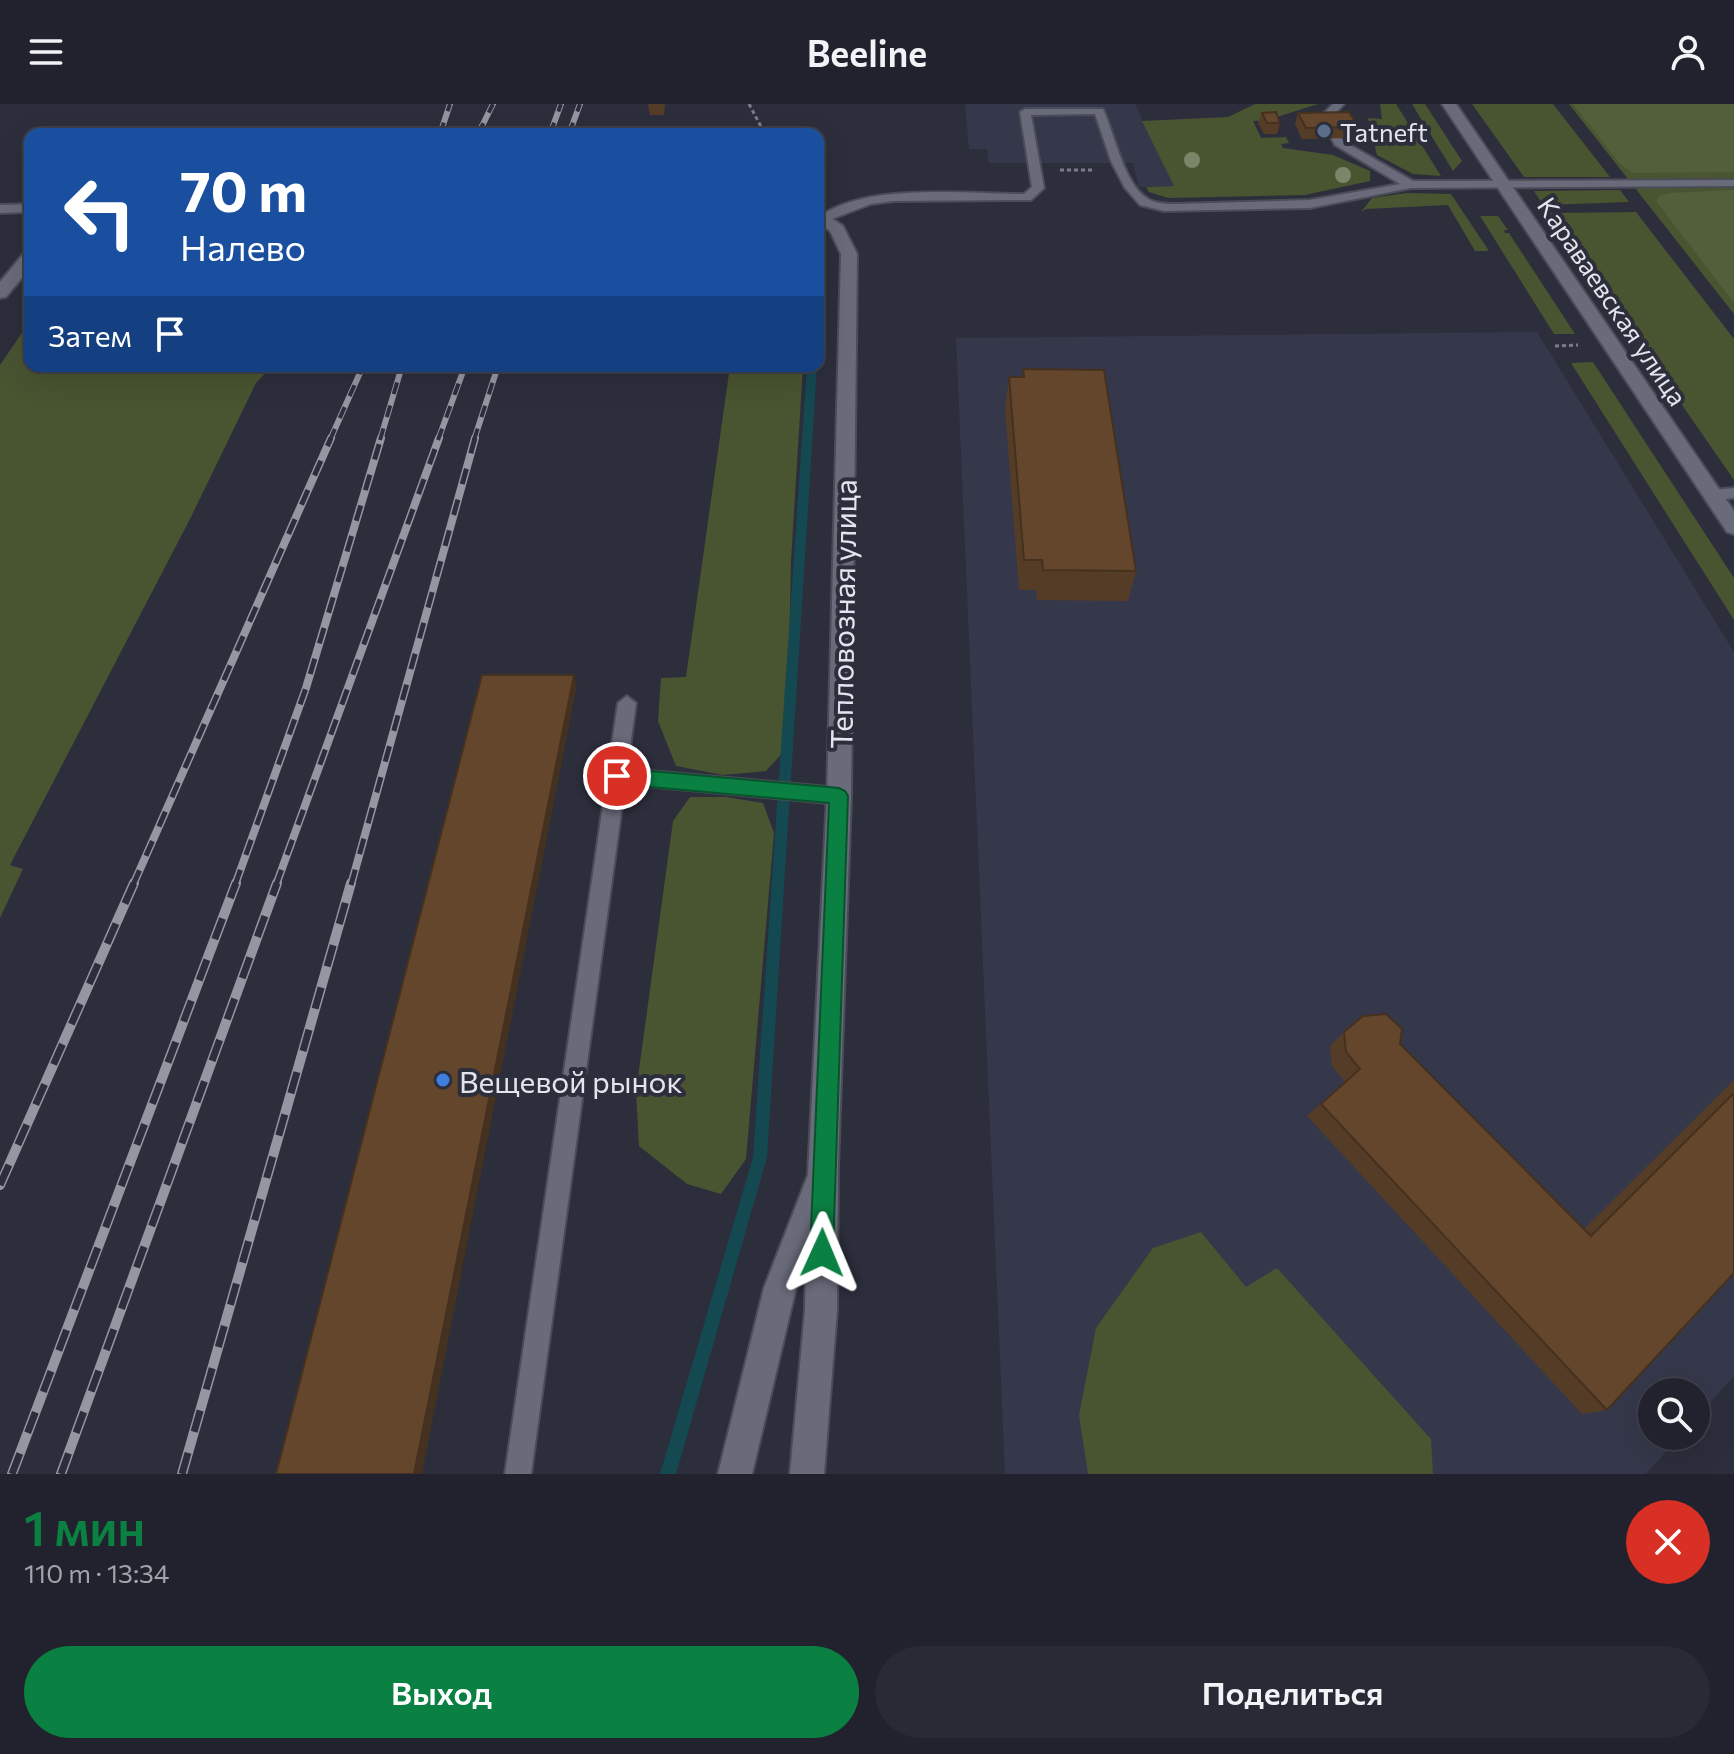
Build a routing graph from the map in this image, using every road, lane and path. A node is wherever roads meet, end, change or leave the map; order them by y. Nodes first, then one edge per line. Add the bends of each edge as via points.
1 (749, 104) edge
2 (1339, 104) edge
3 (1449, 104) edge
4 (762, 128) edge
5 (1123, 169) junction
6 (1035, 170) junction
7 (1734, 183) edge
8 (1503, 184) junction
9 (1411, 185) junction
10 (1349, 198) junction
11 (24, 208) edge
12 (0, 209) edge
13 (1355, 212) dead end
14 (824, 215) edge
15 (824, 218) edge
16 (24, 264) edge
17 (0, 293) edge
18 (1734, 493) edge
19 (1712, 495) junction
20 (1734, 527) edge
21 (627, 703) dead end
22 (617, 776) junction
23 (839, 796) junction
24 (823, 1166) junction
25 (518, 1474) edge
26 (735, 1474) edge
27 (807, 1474) edge

1 - 4 path
2 - 9 lane via 1325,117 1339,143
3 - 8 street, Караваевская улица
5 - 6 path
5 - 6 lane via 1099,111 1025,112
5 - 10 lane via 1130,187 1154,206
6 - 14 lane via 1038,188 1027,198 894,197
7 - 8 lane
8 - 9 lane
8 - 19 street, Караваевская улица
9 - 10 lane
10 - 13 lane
11 - 12 lane
15 - 23 street, Тепловозная улица via 837,229 849,254
16 - 17 street
18 - 19 lane
19 - 20 street, Караваевская улица
21 - 22 lane
22 - 23 lane
22 - 25 lane
23 - 24 street, Тепловозная улица
24 - 26 street, Тепловозная улица via 780,1288
24 - 27 street, Тепловозная улица via 821,1310

